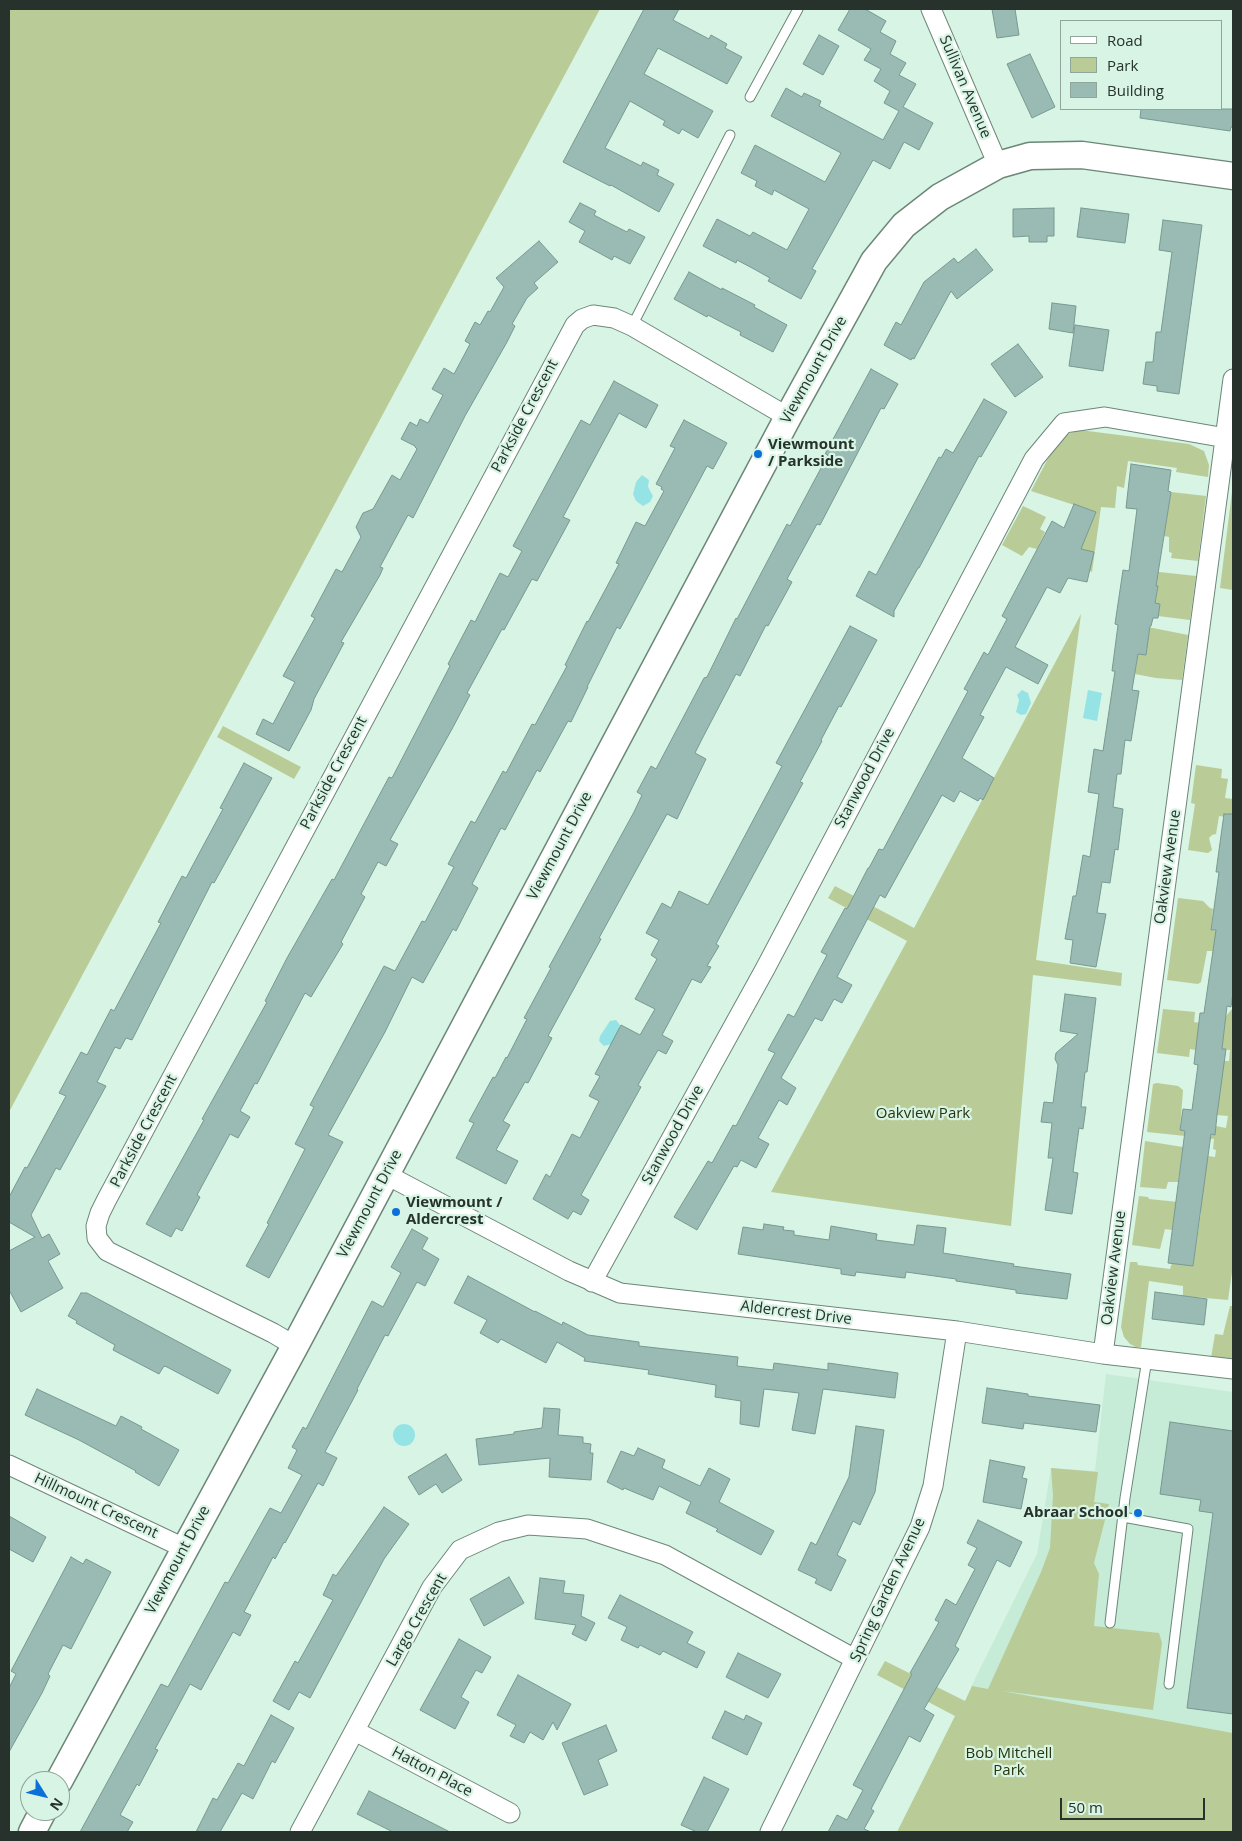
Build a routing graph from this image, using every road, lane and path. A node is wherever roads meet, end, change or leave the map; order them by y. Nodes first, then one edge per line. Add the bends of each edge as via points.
1 (798, 9) edge
2 (931, 9) edge
3 (750, 97) dead end
4 (730, 135) dead end
5 (998, 165) junction
6 (1233, 176) edge
7 (632, 326) junction
8 (1233, 379) edge
9 (788, 416) junction
10 (1226, 438) junction
11 (385, 1174) junction
12 (592, 1282) junction
13 (957, 1331) junction
14 (295, 1346) junction
15 (1103, 1354) junction
16 (1147, 1359) junction
17 (1233, 1369) edge
18 (9, 1465) edge
19 (1123, 1517) junction
20 (184, 1548) junction
21 (1110, 1623) dead end
22 (855, 1659) junction
23 (1169, 1684) dead end
24 (355, 1731) junction
25 (64, 1771) edge
26 (510, 1813) dead end
27 (300, 1832) edge
28 (770, 1832) edge

1 - 3 lane
2 - 5 street, Sullivan Avenue
4 - 7 lane
5 - 6 street, Viewmount Drive via 1030,156 1082,155
5 - 9 street, Viewmount Drive via 940,197 904,225 874,261
7 - 9 street, Parkside Crescent
7 - 14 street, Parkside Crescent via 614,318 593,315 575,325 100,1213 97,1238 107,1252
8 - 10 street, Oakview Avenue
9 - 11 street, Viewmount Drive
10 - 12 street, Stanwood Drive via 1105,417 1064,423 1034,459 765,969
10 - 15 street, Oakview Avenue
11 - 12 street, Aldercrest Drive
11 - 14 street, Viewmount Drive
12 - 13 street, Aldercrest Drive via 620,1293
13 - 15 street, Aldercrest Drive
13 - 22 street, Spring Garden Avenue via 932,1486 920,1527
14 - 20 street, Viewmount Drive
15 - 16 street, Aldercrest Drive
16 - 17 street, Aldercrest Drive
16 - 19 lane
18 - 20 street, Hillmount Crescent
19 - 21 lane
19 - 23 lane via 1188,1529
20 - 25 street, Viewmount Drive
22 - 24 street, Largo Crescent via 665,1555 587,1529 528,1526 498,1532 460,1550 432,1587
22 - 28 street, Spring Garden Avenue
24 - 26 street, Hatton Place
24 - 27 street, Largo Crescent

